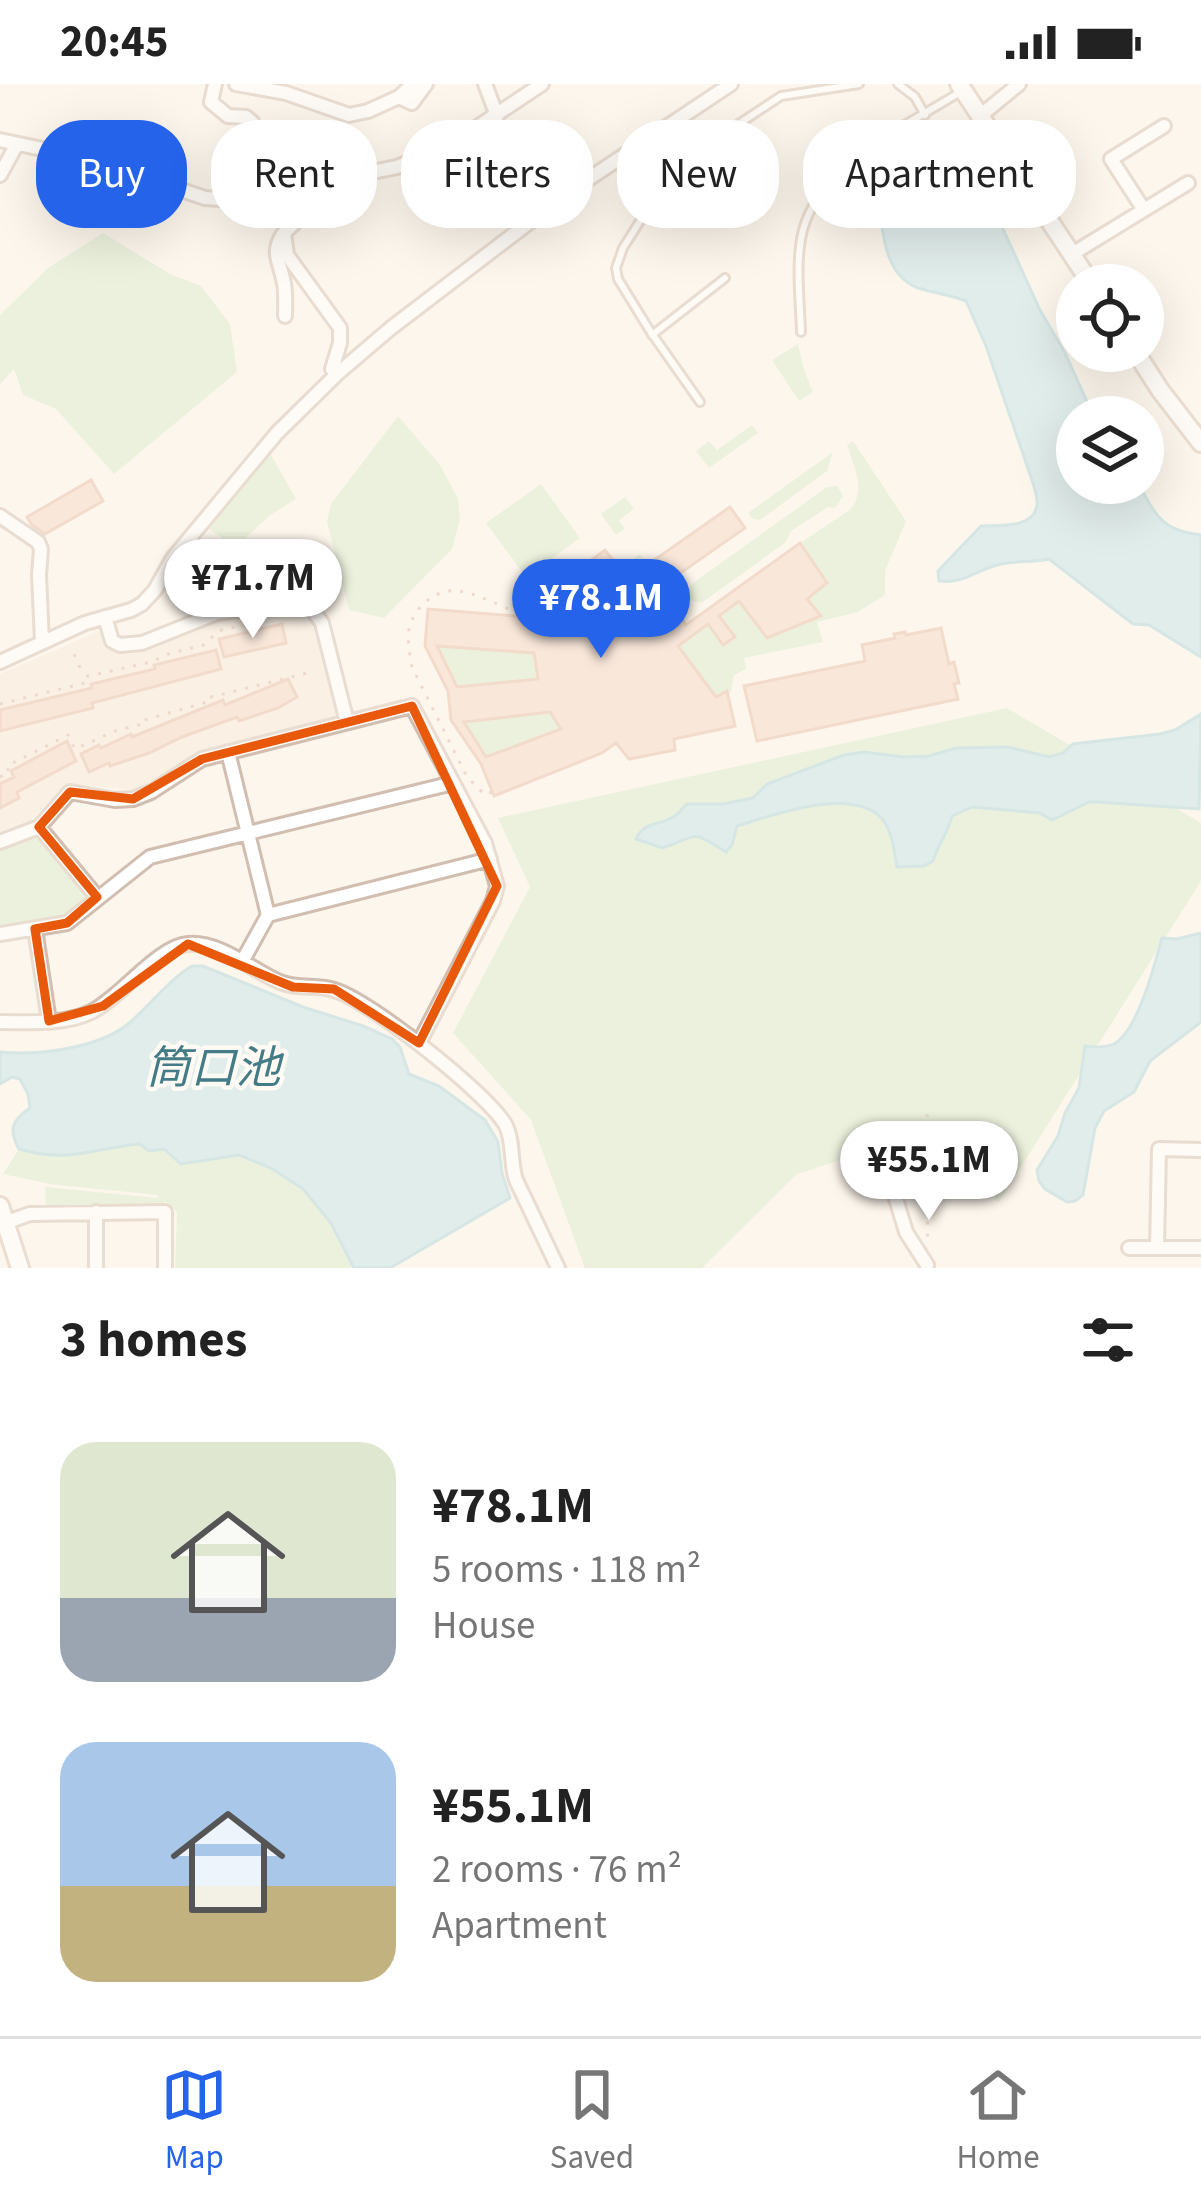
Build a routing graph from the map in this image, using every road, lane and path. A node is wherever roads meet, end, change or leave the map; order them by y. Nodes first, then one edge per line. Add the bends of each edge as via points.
1 (215, 84) edge
2 (236, 84) edge
3 (412, 84) edge
4 (426, 84) edge
5 (485, 84) edge
6 (542, 84) edge
7 (730, 84) edge
8 (859, 84) edge
9 (898, 84) edge
10 (1019, 84) edge
11 (961, 87) edge
12 (399, 97) junction
13 (925, 115) junction
14 (497, 116) junction
15 (980, 116) junction
16 (250, 120) edge
17 (1164, 126) dead end
18 (0, 140) edge
19 (17, 144) junction
20 (377, 171) edge
21 (0, 175) edge
22 (1188, 183) dead end
23 (211, 198) edge
24 (1144, 210) junction
25 (289, 228) edge
26 (284, 233) junction
27 (1072, 254) junction
28 (1078, 264) edge
29 (725, 278) dead end
30 (285, 316) dead end
31 (801, 332) dead end
32 (652, 334) junction
33 (1148, 372) edge
34 (337, 374) junction
35 (700, 402) dead end
36 (1201, 443) edge
37 (0, 516) edge
38 (528, 596) dead end
39 (105, 617) junction
40 (273, 618) dead end
41 (42, 642) junction
42 (74, 654) dead end
43 (0, 662) edge
44 (310, 672) dead end
45 (84, 677) junction
46 (0, 704) edge
47 (347, 722) junction
48 (228, 752) junction
49 (0, 778) edge
50 (453, 783) junction
51 (492, 792) dead end
52 (39, 827) junction
53 (249, 833) junction
54 (0, 842) edge
55 (490, 860) junction
56 (97, 897) junction
57 (268, 915) junction
58 (35, 929) junction
59 (0, 934) edge
60 (243, 960) junction
61 (0, 1022) edge
62 (49, 1022) junction
63 (419, 1043) junction
64 (927, 1114) dead end
65 (1201, 1150) edge
66 (896, 1199) dead end
67 (96, 1212) junction
68 (3, 1214) edge
69 (1129, 1248) dead end
70 (1156, 1248) junction
71 (1201, 1248) edge
72 (922, 1267) edge
73 (20, 1268) edge
74 (96, 1268) edge
75 (165, 1268) edge
76 (558, 1268) edge

1 - 16 street via 212,102
2 - 12 street via 349,115
3 - 12 street
4 - 12 street via 412,103
5 - 14 street
6 - 14 street
7 - 34 street via 569,192
8 - 32 lane via 782,96 675,166 616,268
9 - 13 lane
10 - 15 street
11 - 13 lane
11 - 15 street
13 - 31 lane via 843,166 814,200 802,233
14 - 20 street via 422,158
15 - 27 street
17 - 24 street via 1111,159
18 - 19 street
19 - 21 street
19 - 23 street
22 - 24 street
24 - 27 street
25 - 26 street
26 - 30 street via 275,258
26 - 34 street via 287,255 340,328
27 - 28 street
29 - 32 lane
32 - 35 lane
33 - 36 street
34 - 39 street via 172,558 148,598
37 - 41 street via 41,549
38 - 51 path via 513,611 452,590 424,602 409,629 412,667 466,777 485,795
39 - 41 street
39 - 47 street via 112,640 128,646 218,614 309,605 322,623
40 - 45 path
41 - 43 street
42 - 45 path
44 - 49 path via 207,698 75,748 68,735 7,766
45 - 46 path
47 - 48 street
47 - 50 street via 412,706
48 - 52 street via 133,800 70,792
48 - 53 street
50 - 53 street
50 - 55 street
52 - 54 street
52 - 56 street
53 - 56 street via 150,857
53 - 57 street
55 - 57 street
55 - 63 street via 493,901
56 - 58 street via 67,922
57 - 60 street
58 - 59 street
58 - 62 street
60 - 62 street via 188,944 103,1006
60 - 63 street via 293,987 334,989
61 - 62 street
63 - 76 street via 509,1130 516,1180
64 - 72 path via 930,1256
65 - 70 street via 1159,1149
66 - 72 street
67 - 68 street
67 - 74 street
67 - 75 street via 165,1212
68 - 73 street
69 - 70 street
70 - 71 street

